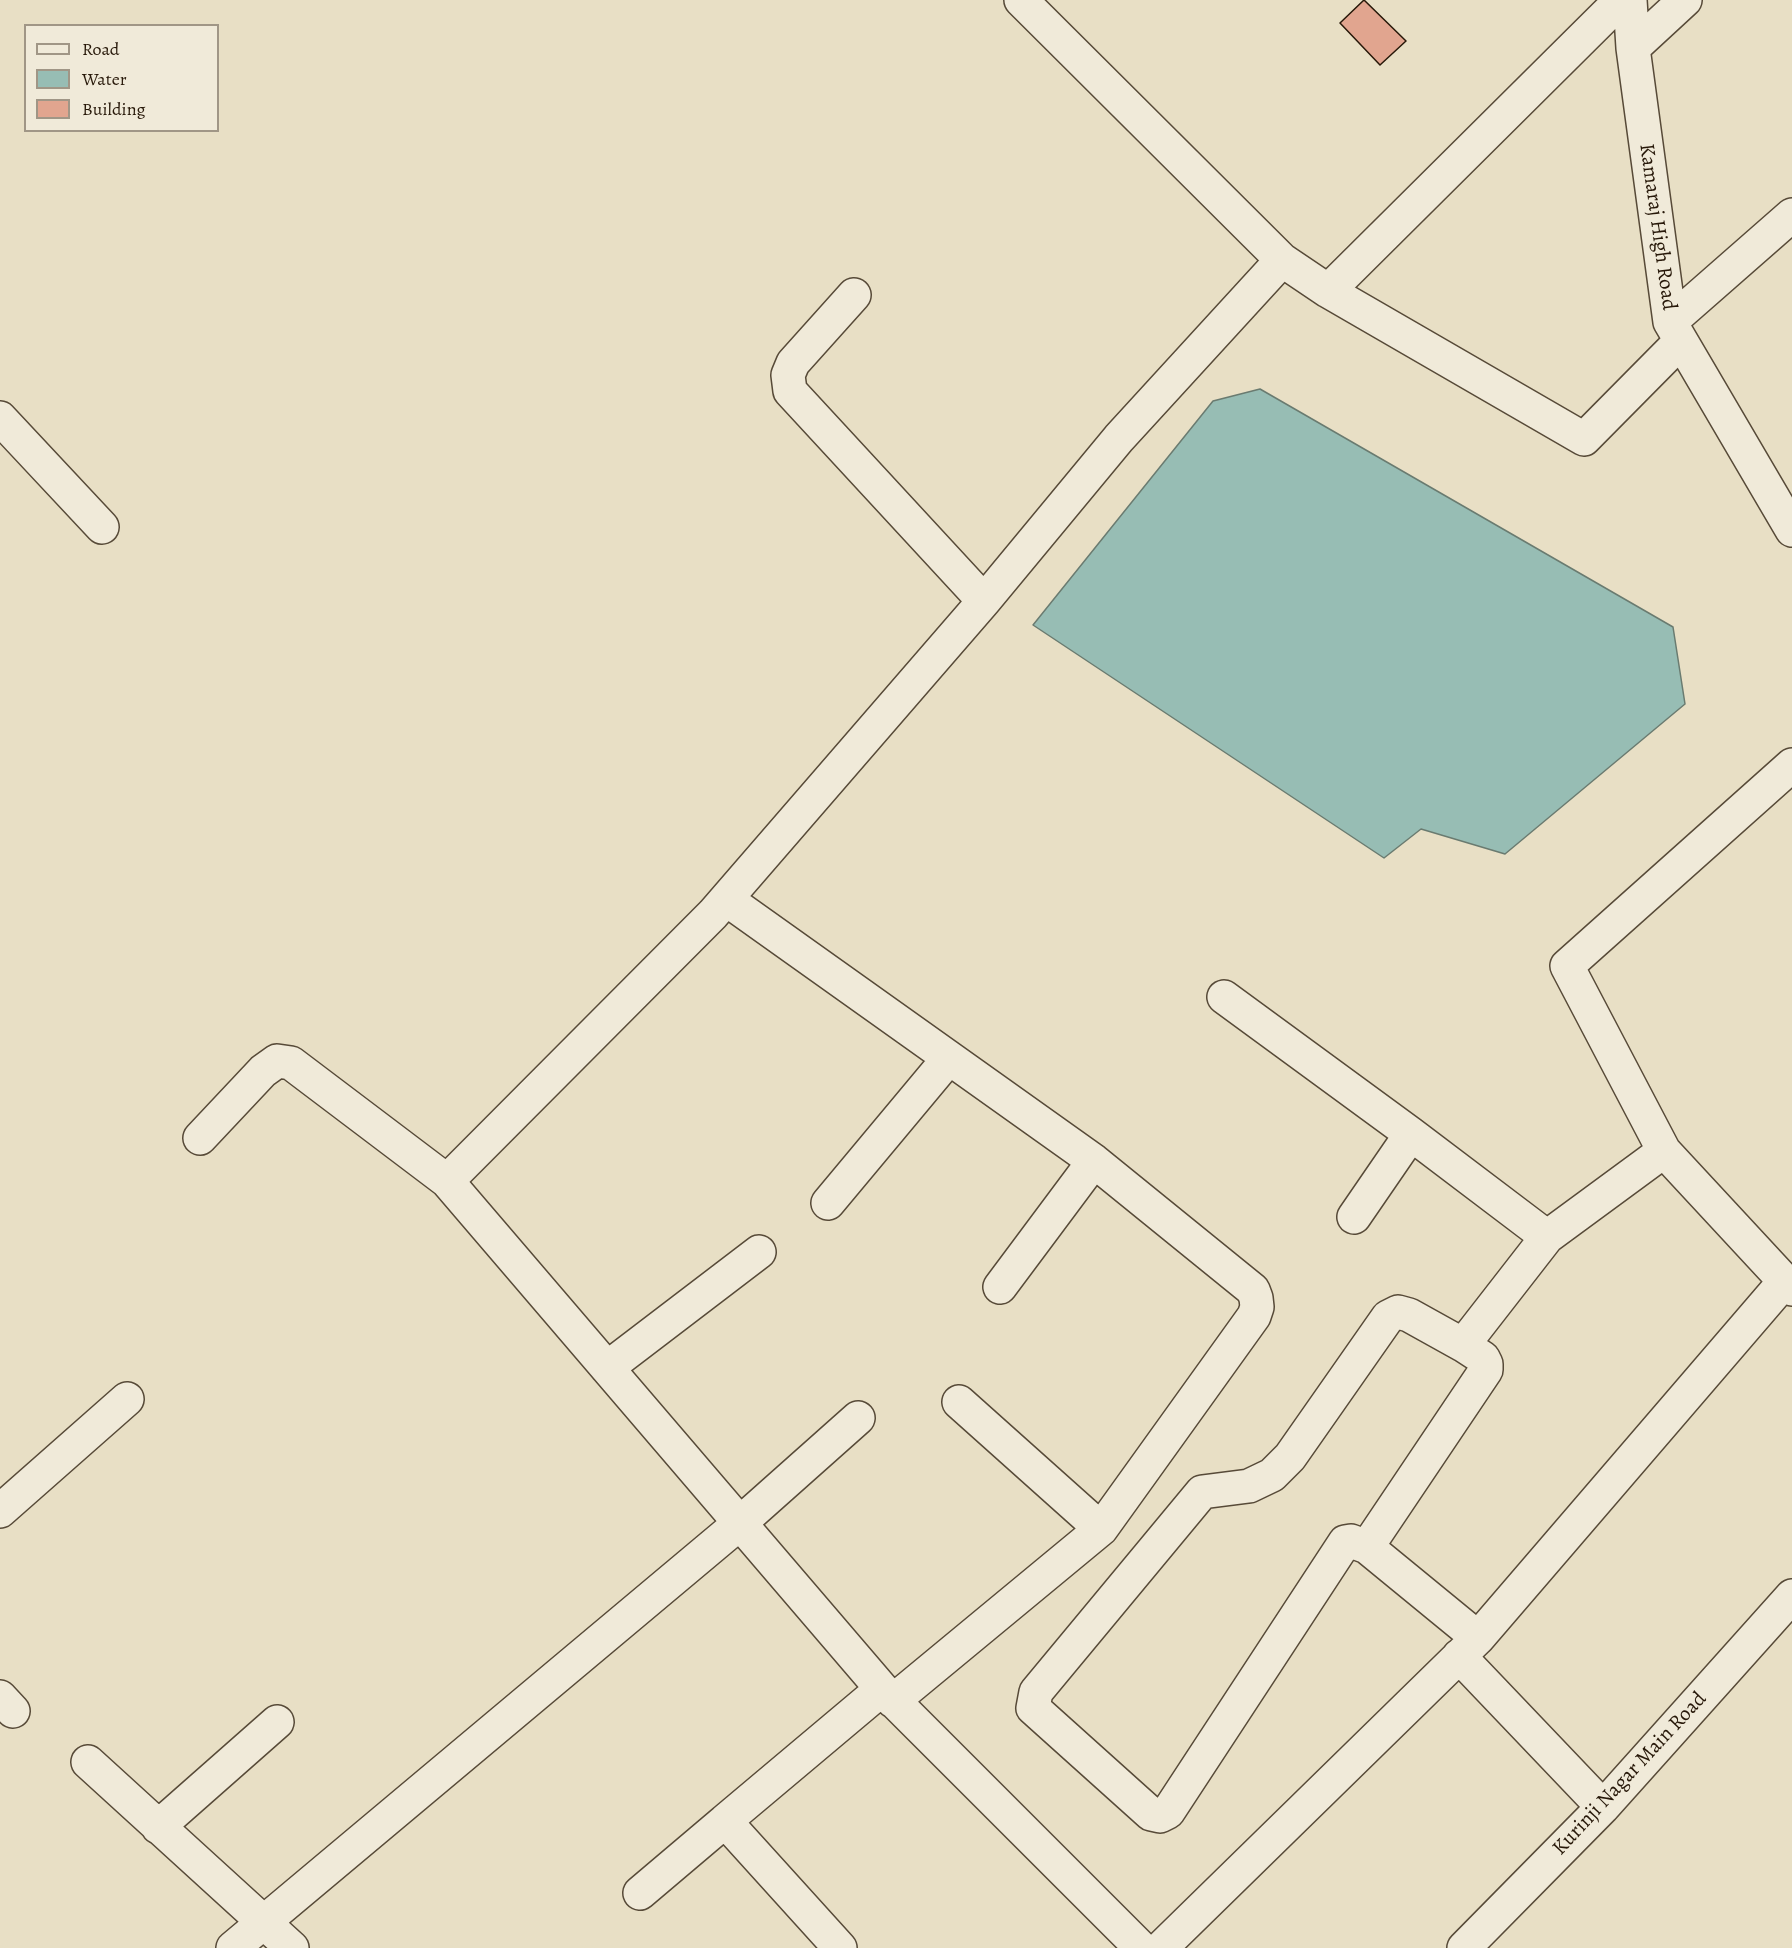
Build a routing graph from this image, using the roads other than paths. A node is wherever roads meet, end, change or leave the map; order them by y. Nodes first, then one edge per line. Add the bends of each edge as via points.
1 (1021, 0) edge
2 (1621, 0) edge
3 (1630, 0) edge
4 (1685, 0) edge
5 (1633, 48) junction
6 (1792, 215) edge
7 (1282, 260) junction
8 (1328, 291) junction
9 (854, 296) dead end
10 (1675, 331) junction
11 (0, 418) edge
12 (102, 526) dead end
13 (1792, 530) edge
14 (984, 601) junction
15 (1792, 765) edge
16 (726, 899) junction
17 (1224, 997) dead end
18 (949, 1058) junction
19 (1411, 1134) junction
20 (200, 1138) dead end
21 (1664, 1151) junction
22 (1094, 1161) junction
23 (447, 1181) junction
24 (828, 1203) dead end
25 (1354, 1216) dead end
26 (1546, 1238) junction
27 (759, 1252) dead end
28 (1788, 1286) edge
29 (1000, 1287) dead end
30 (1462, 1345) junction
31 (607, 1368) junction
32 (127, 1399) dead end
33 (959, 1402) dead end
34 (858, 1418) dead end
35 (0, 1510) edge
36 (740, 1523) junction
37 (1101, 1529) junction
38 (1367, 1547) junction
39 (1792, 1596) edge
40 (1468, 1647) junction
41 (888, 1695) junction
42 (277, 1722) dead end
43 (88, 1762) dead end
44 (1603, 1807) junction
45 (725, 1821) junction
46 (158, 1827) junction
47 (640, 1893) dead end
48 (264, 1920) junction
49 (233, 1948) edge
50 (292, 1948) edge
51 (840, 1948) edge
52 (1141, 1948) edge
53 (1161, 1948) edge
54 (1464, 1948) edge

1 - 7 street
2 - 8 street
3 - 5 street, Kamaraj High Road
4 - 5 street
5 - 10 street, Kamaraj High Road
6 - 10 street
7 - 8 street
7 - 14 street via 1119,438
8 - 10 street via 1584,439
9 - 14 street via 793,363 790,391
10 - 13 street, Kamaraj High Road
11 - 12 street
14 - 16 street
15 - 21 street via 1567,966
16 - 18 street
16 - 23 street
17 - 19 street
18 - 22 street
18 - 24 street
19 - 25 street
19 - 26 street
20 - 23 street via 263,1071 277,1061 291,1063
21 - 26 street
21 - 28 street
22 - 29 street
22 - 37 street via 1253,1290 1257,1307
23 - 31 street
26 - 30 street
27 - 31 street
28 - 40 street
30 - 38 street via 1483,1358 1486,1370
30 - 38 street via 1409,1315 1398,1312 1388,1317 1290,1457 1272,1475 1250,1486 1202,1492 1036,1692 1034,1708 1151,1814 1160,1816 1168,1812 1345,1542
31 - 36 street
32 - 35 street
33 - 37 street
34 - 36 street
36 - 41 street
36 - 48 street
37 - 41 street
38 - 40 street
39 - 44 street, Kurinji Nagar Main Road
40 - 44 street
40 - 53 street
41 - 45 street
41 - 52 street
42 - 46 street
43 - 46 street
44 - 54 street, Kurinji Nagar Main Road
45 - 47 street
45 - 51 street
46 - 48 street
48 - 49 street
48 - 50 street

